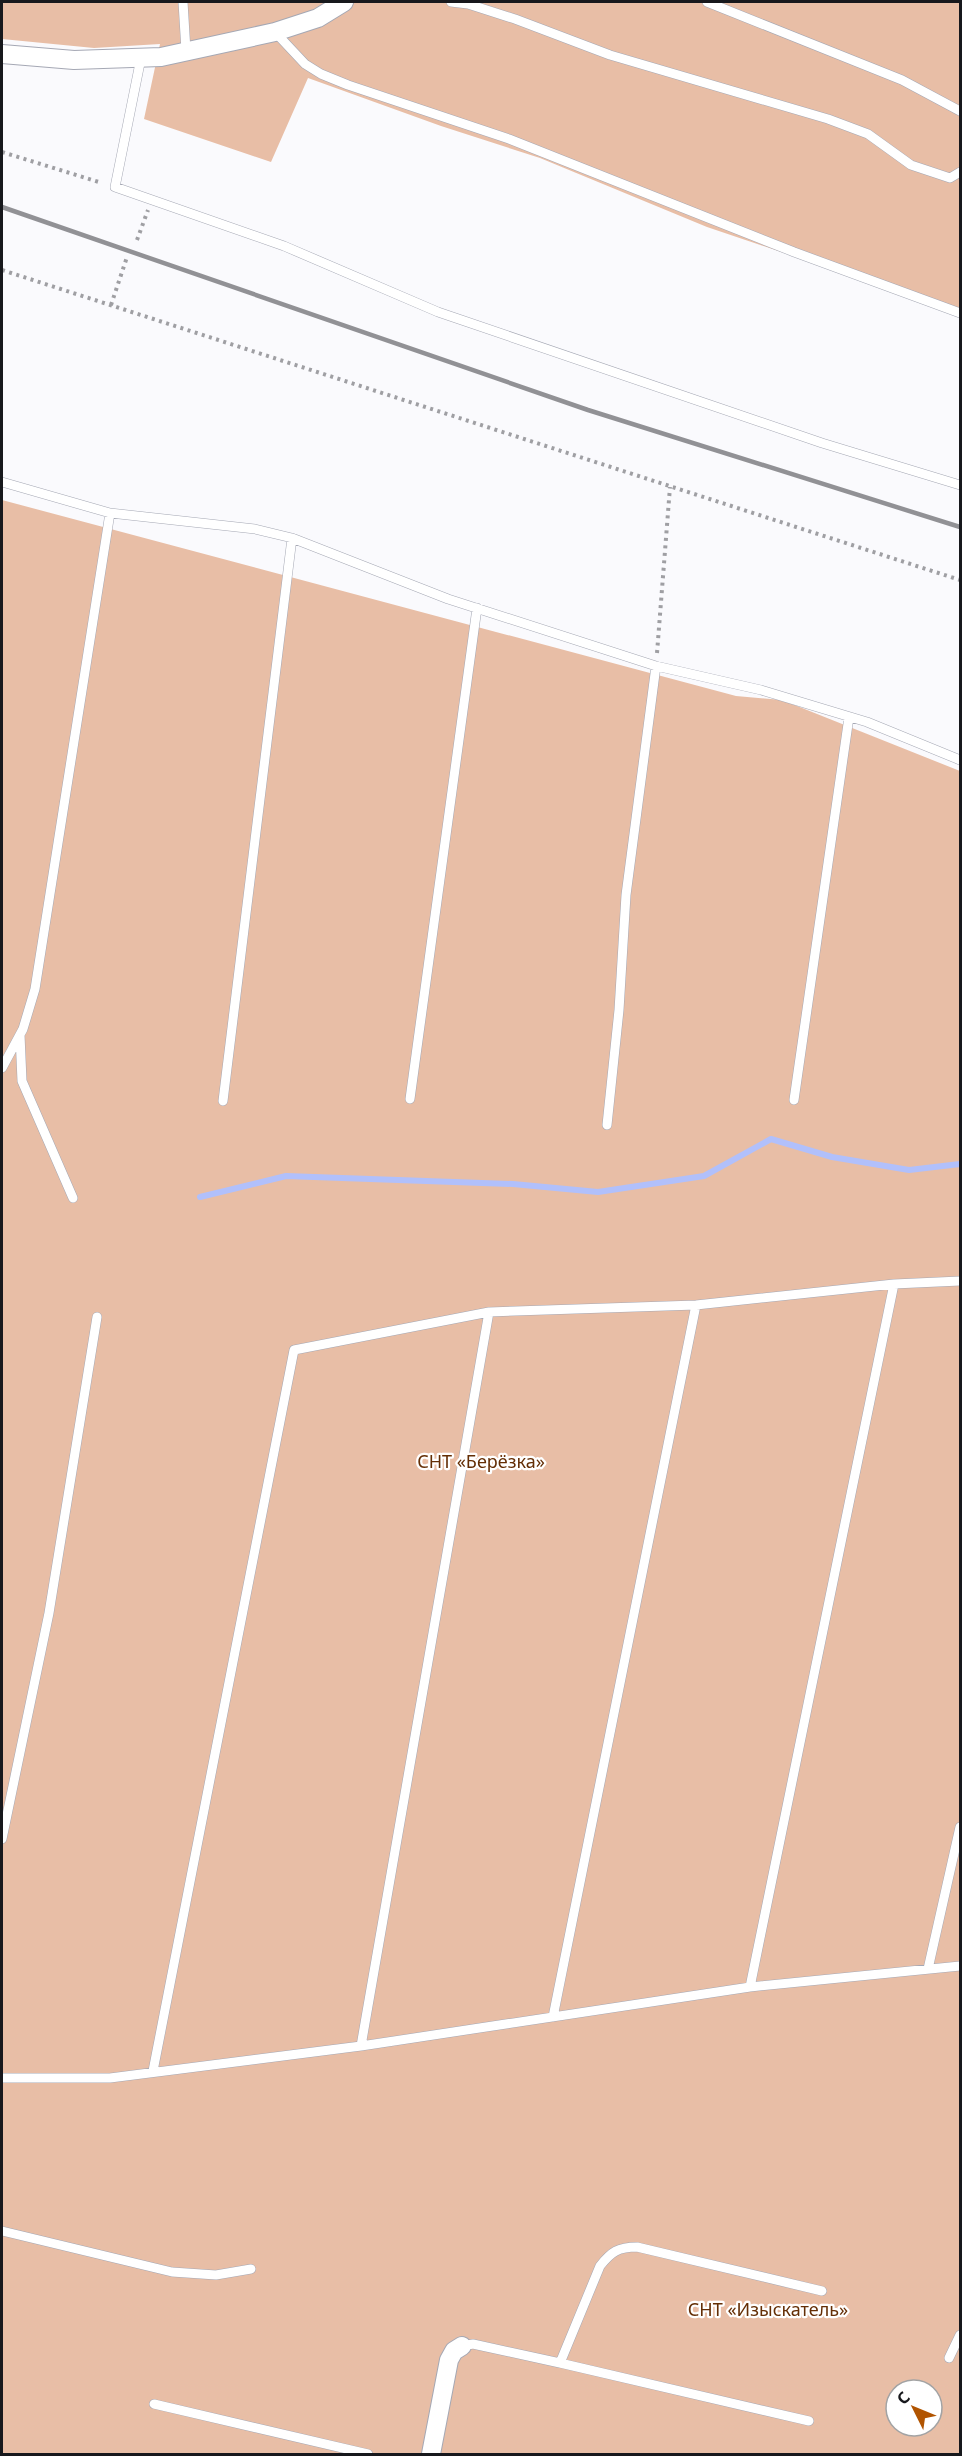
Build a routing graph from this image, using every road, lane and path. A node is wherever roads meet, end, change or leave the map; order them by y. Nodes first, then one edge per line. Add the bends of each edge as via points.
1 (183, 2) edge
2 (344, 2) edge
3 (451, 2) edge
4 (706, 2) edge
5 (275, 32) junction
6 (186, 51) junction
7 (2, 54) edge
8 (141, 58) junction
9 (960, 111) edge
10 (2, 152) edge
11 (960, 172) edge
12 (115, 187) junction
13 (152, 199) junction
14 (137, 240) dead end
15 (127, 257) dead end
16 (2, 270) edge
17 (111, 305) junction
18 (960, 313) edge
19 (2, 482) edge
20 (960, 485) edge
21 (670, 487) junction
22 (110, 513) junction
23 (292, 538) junction
24 (960, 580) edge
25 (477, 608) junction
26 (656, 666) junction
27 (849, 717) junction
28 (960, 760) edge
29 (20, 1035) junction
30 (2, 1068) edge
31 (410, 1099) dead end
32 (795, 1100) dead end
33 (223, 1101) dead end
34 (607, 1125) dead end
35 (73, 1198) dead end
36 (960, 1281) edge
37 (894, 1284) junction
38 (696, 1305) junction
39 (489, 1312) junction
40 (97, 1317) dead end
41 (960, 1827) edge
42 (2, 1839) edge
43 (960, 1966) edge
44 (928, 1969) junction
45 (750, 1987) junction
46 (553, 2017) junction
47 (361, 2046) junction
48 (153, 2071) junction
49 (2, 2078) edge
50 (2, 2231) edge
51 (250, 2269) dead end
52 (822, 2291) dead end
53 (960, 2335) edge
54 (462, 2346) joint
55 (949, 2358) dead end
56 (560, 2363) junction
57 (154, 2404) dead end
58 (809, 2421) dead end
59 (368, 2454) edge
60 (431, 2454) edge

1 - 6 lane
2 - 5 street via 318,18
3 - 11 lane via 468,4 610,55 828,119 868,134 911,165 950,178
4 - 9 lane via 902,80
5 - 6 street
5 - 18 lane via 305,64 321,74 509,139
6 - 8 street
7 - 8 street via 74,60
8 - 12 lane
10 - 12 path
12 - 13 lane
13 - 14 path
13 - 20 lane via 284,246 438,312 822,443
15 - 17 path
16 - 17 path
17 - 21 path
19 - 22 lane
21 - 24 path
21 - 26 path
22 - 23 lane via 255,529
22 - 29 lane via 45,937 35,989
23 - 25 lane
23 - 33 lane
25 - 26 lane
25 - 31 lane
26 - 27 lane via 761,690
26 - 34 lane via 626,895
27 - 28 lane
27 - 32 lane
29 - 30 lane
29 - 35 lane via 22,1081
36 - 37 lane
37 - 38 lane
37 - 45 lane
38 - 39 lane
38 - 46 lane
39 - 47 lane
39 - 48 lane via 294,1350
40 - 42 lane via 49,1613
41 - 44 lane
43 - 44 lane
44 - 45 lane
45 - 46 lane
46 - 47 lane
47 - 48 lane
48 - 49 lane via 110,2078
50 - 51 lane via 172,2272 216,2275
52 - 56 lane via 637,2247 622,2247 610,2253 600,2266
53 - 55 lane
54 - 56 lane via 473,2344
54 - 60 street via 448,2360
56 - 58 lane
57 - 59 lane

